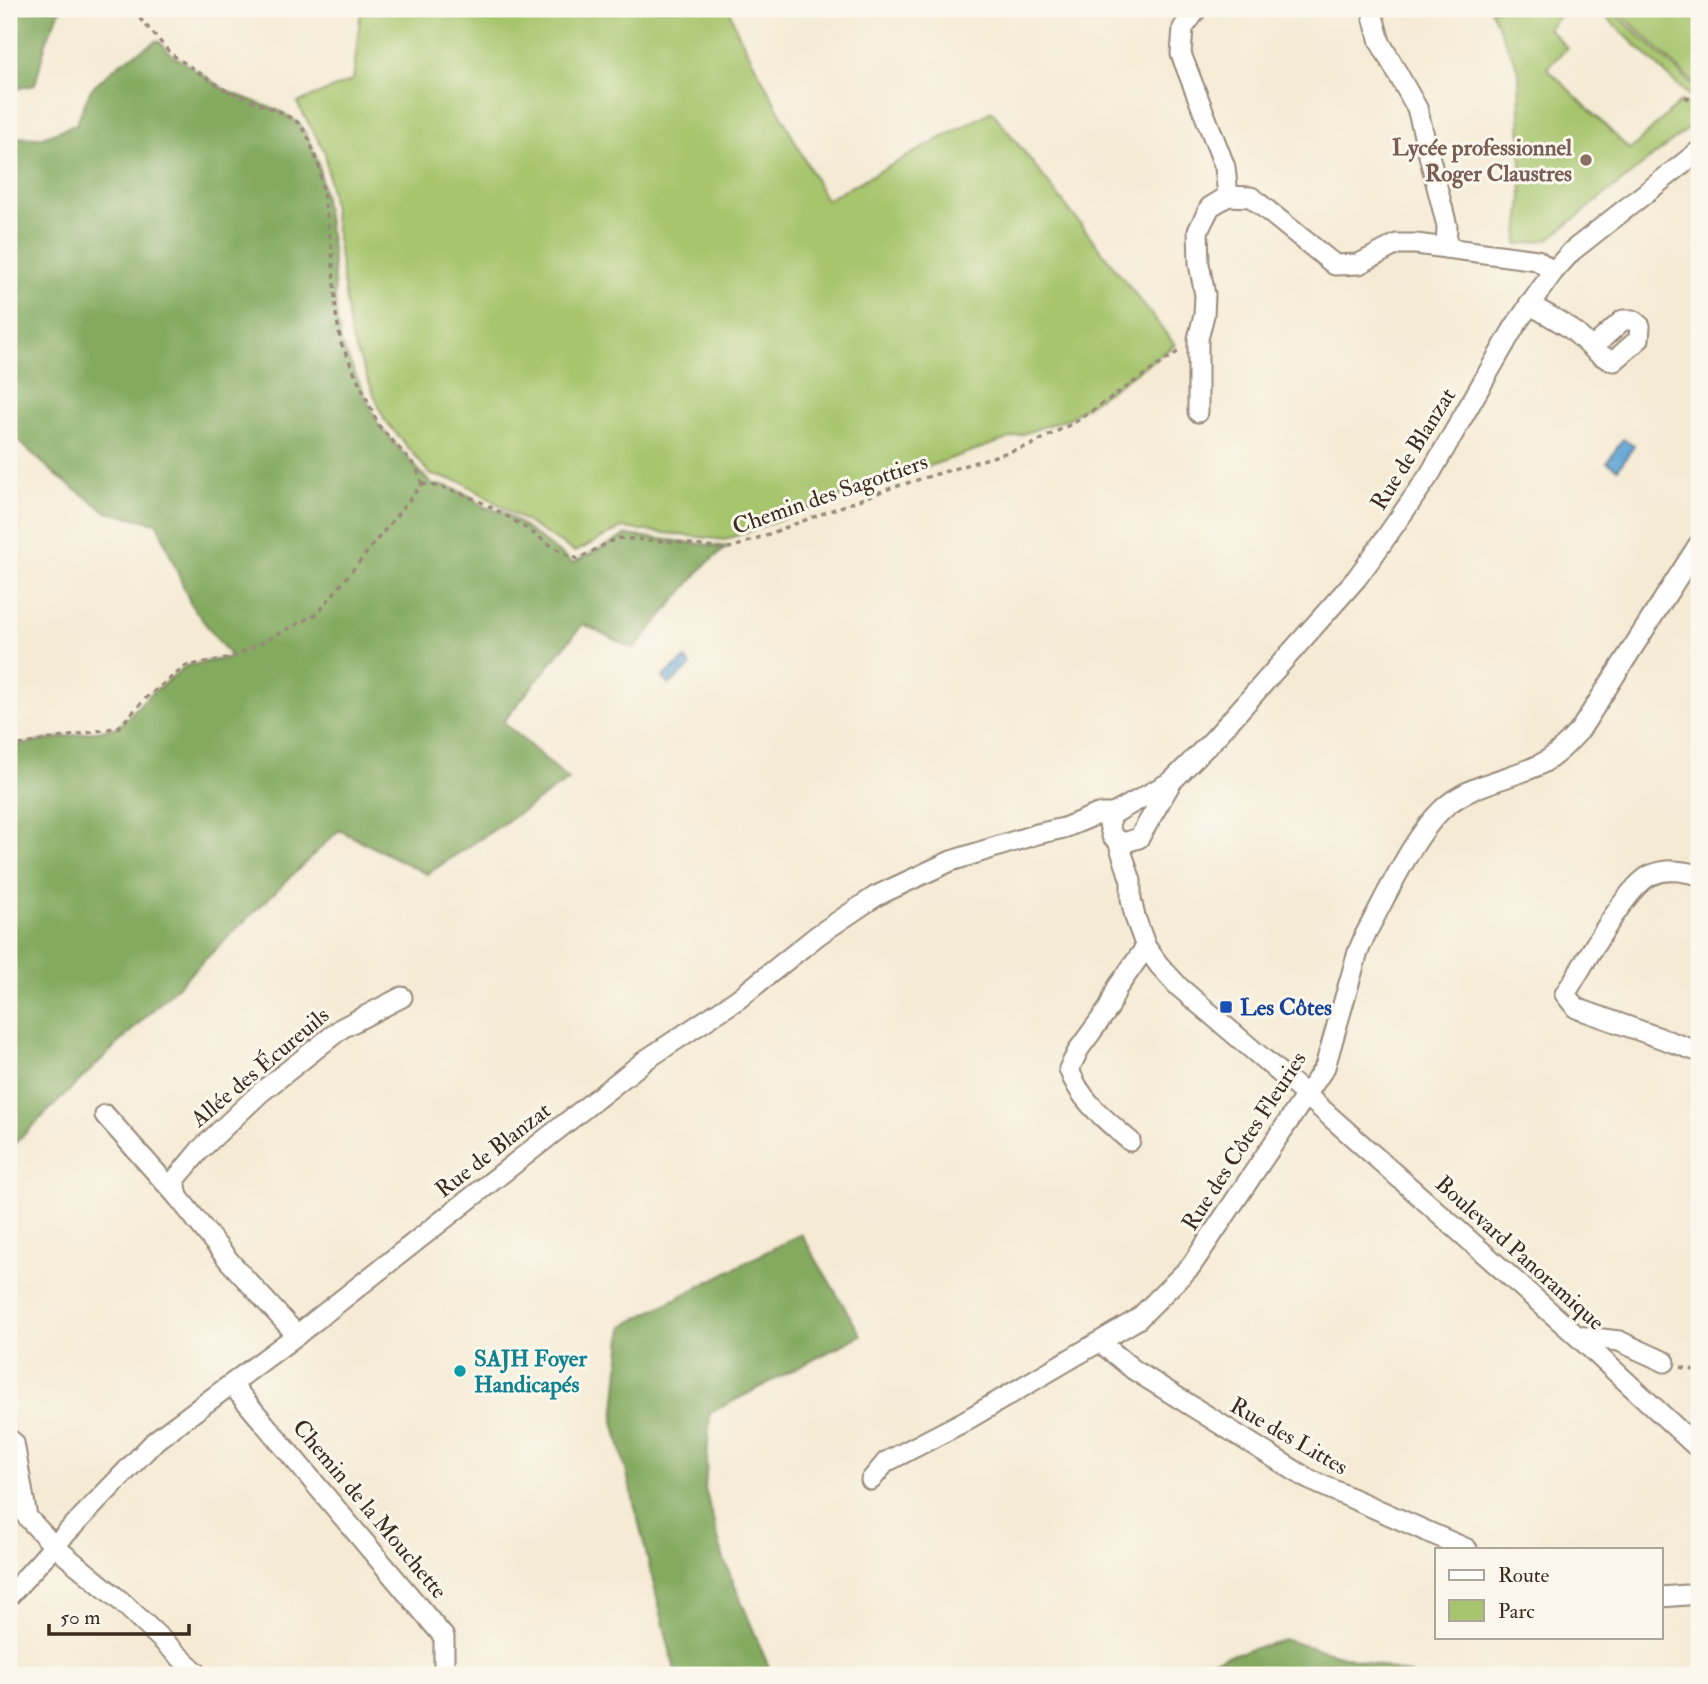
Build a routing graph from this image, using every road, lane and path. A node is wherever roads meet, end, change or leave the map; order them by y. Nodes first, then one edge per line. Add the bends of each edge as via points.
1 (135, 9) edge
2 (1197, 9) edge
3 (1373, 16) dead end
4 (1699, 94) edge
5 (1685, 97) dead end
6 (1699, 150) edge
7 (1228, 196) junction
8 (1446, 248) junction
9 (1553, 272) junction
10 (1529, 304) junction
11 (1198, 339) junction
12 (1592, 348) dead end
13 (1198, 412) dead end
14 (422, 484) junction
15 (1699, 544) edge
16 (9, 747) edge
17 (1172, 781) junction
18 (1120, 811) junction
19 (1064, 828) junction
20 (1143, 830) junction
21 (1115, 839) junction
22 (1699, 875) edge
23 (1131, 881) junction
24 (1146, 947) junction
25 (402, 997) dead end
26 (1699, 1048) edge
27 (1307, 1096) junction
28 (105, 1115) dead end
29 (1130, 1141) dead end
30 (178, 1197) junction
31 (297, 1335) junction
32 (1577, 1336) junction
33 (1100, 1342) junction
34 (1665, 1362) dead end
35 (232, 1385) junction
36 (9, 1438) edge
37 (1699, 1449) edge
38 (871, 1480) dead end
39 (54, 1546) junction
40 (1465, 1548) edge
41 (9, 1596) edge
42 (1662, 1597) edge
43 (1697, 1598) edge
44 (199, 1675) edge
45 (444, 1675) edge

1 - 14 path via 171,54 227,91 300,124 319,167 341,343 379,426 416,468
2 - 7 street via 1183,28 1181,54 1225,167
3 - 8 street via 1380,42 1418,108 1447,226
4 - 5 path via 1693,100
6 - 9 street, Rue de Blanzat via 1572,251
7 - 8 street via 1251,197 1335,265 1359,264 1397,244
7 - 11 street via 1210,207 1198,231 1205,295
8 - 9 street via 1537,260
9 - 10 street, Rue de Blanzat
10 - 12 street
10 - 17 street, Rue de Blanzat via 1430,474 1374,556
11 - 13 street
11 - 14 path, Chemin des Sagottiers via 1077,421 1031,445 876,493 734,547 617,538 578,559 555,550 469,496
14 - 16 path via 317,614 231,658 186,666 118,727
15 - 27 street, Rue des Côtes Fleuries via 1580,730 1563,748 1540,764 1466,793 1431,821 1366,933 1325,1067
17 - 18 street, Rue de Blanzat
17 - 20 street, Rue de Blanzat
18 - 19 street, Rue de Blanzat via 1098,814
18 - 20 street via 1139,814
18 - 21 street via 1109,824
19 - 21 street, Rue de Blanzat
19 - 31 street, Rue de Blanzat via 951,861 876,896 818,934 738,999 647,1059
20 - 21 street via 1129,843
20 - 23 street
21 - 23 street
22 - 26 street via 1675,869 1650,876 1631,890 1565,994 1576,1009
23 - 24 street, Boulevard Panoramique via 1135,917
24 - 27 street, Boulevard Panoramique via 1180,987
24 - 29 street via 1069,1069 1075,1087
25 - 30 street, Allée des Écureuils via 342,1028 260,1093 175,1180
27 - 32 street, Boulevard Panoramique
27 - 33 street, Rue des Côtes Fleuries via 1191,1266 1138,1319
28 - 30 street
30 - 31 street
31 - 35 street, Rue de Blanzat
32 - 34 street via 1619,1341
32 - 37 street, Boulevard Panoramique
33 - 38 street, Rue des Côtes Fleuries via 886,1462
33 - 40 street, Rue des Littes via 1134,1370 1308,1479
35 - 39 street, Rue de Blanzat via 156,1440
35 - 45 street, Chemin de la Mouchette via 444,1637
36 - 39 street via 14,1443 27,1517
39 - 41 street, Rue de Blanzat
39 - 44 street
42 - 43 street

